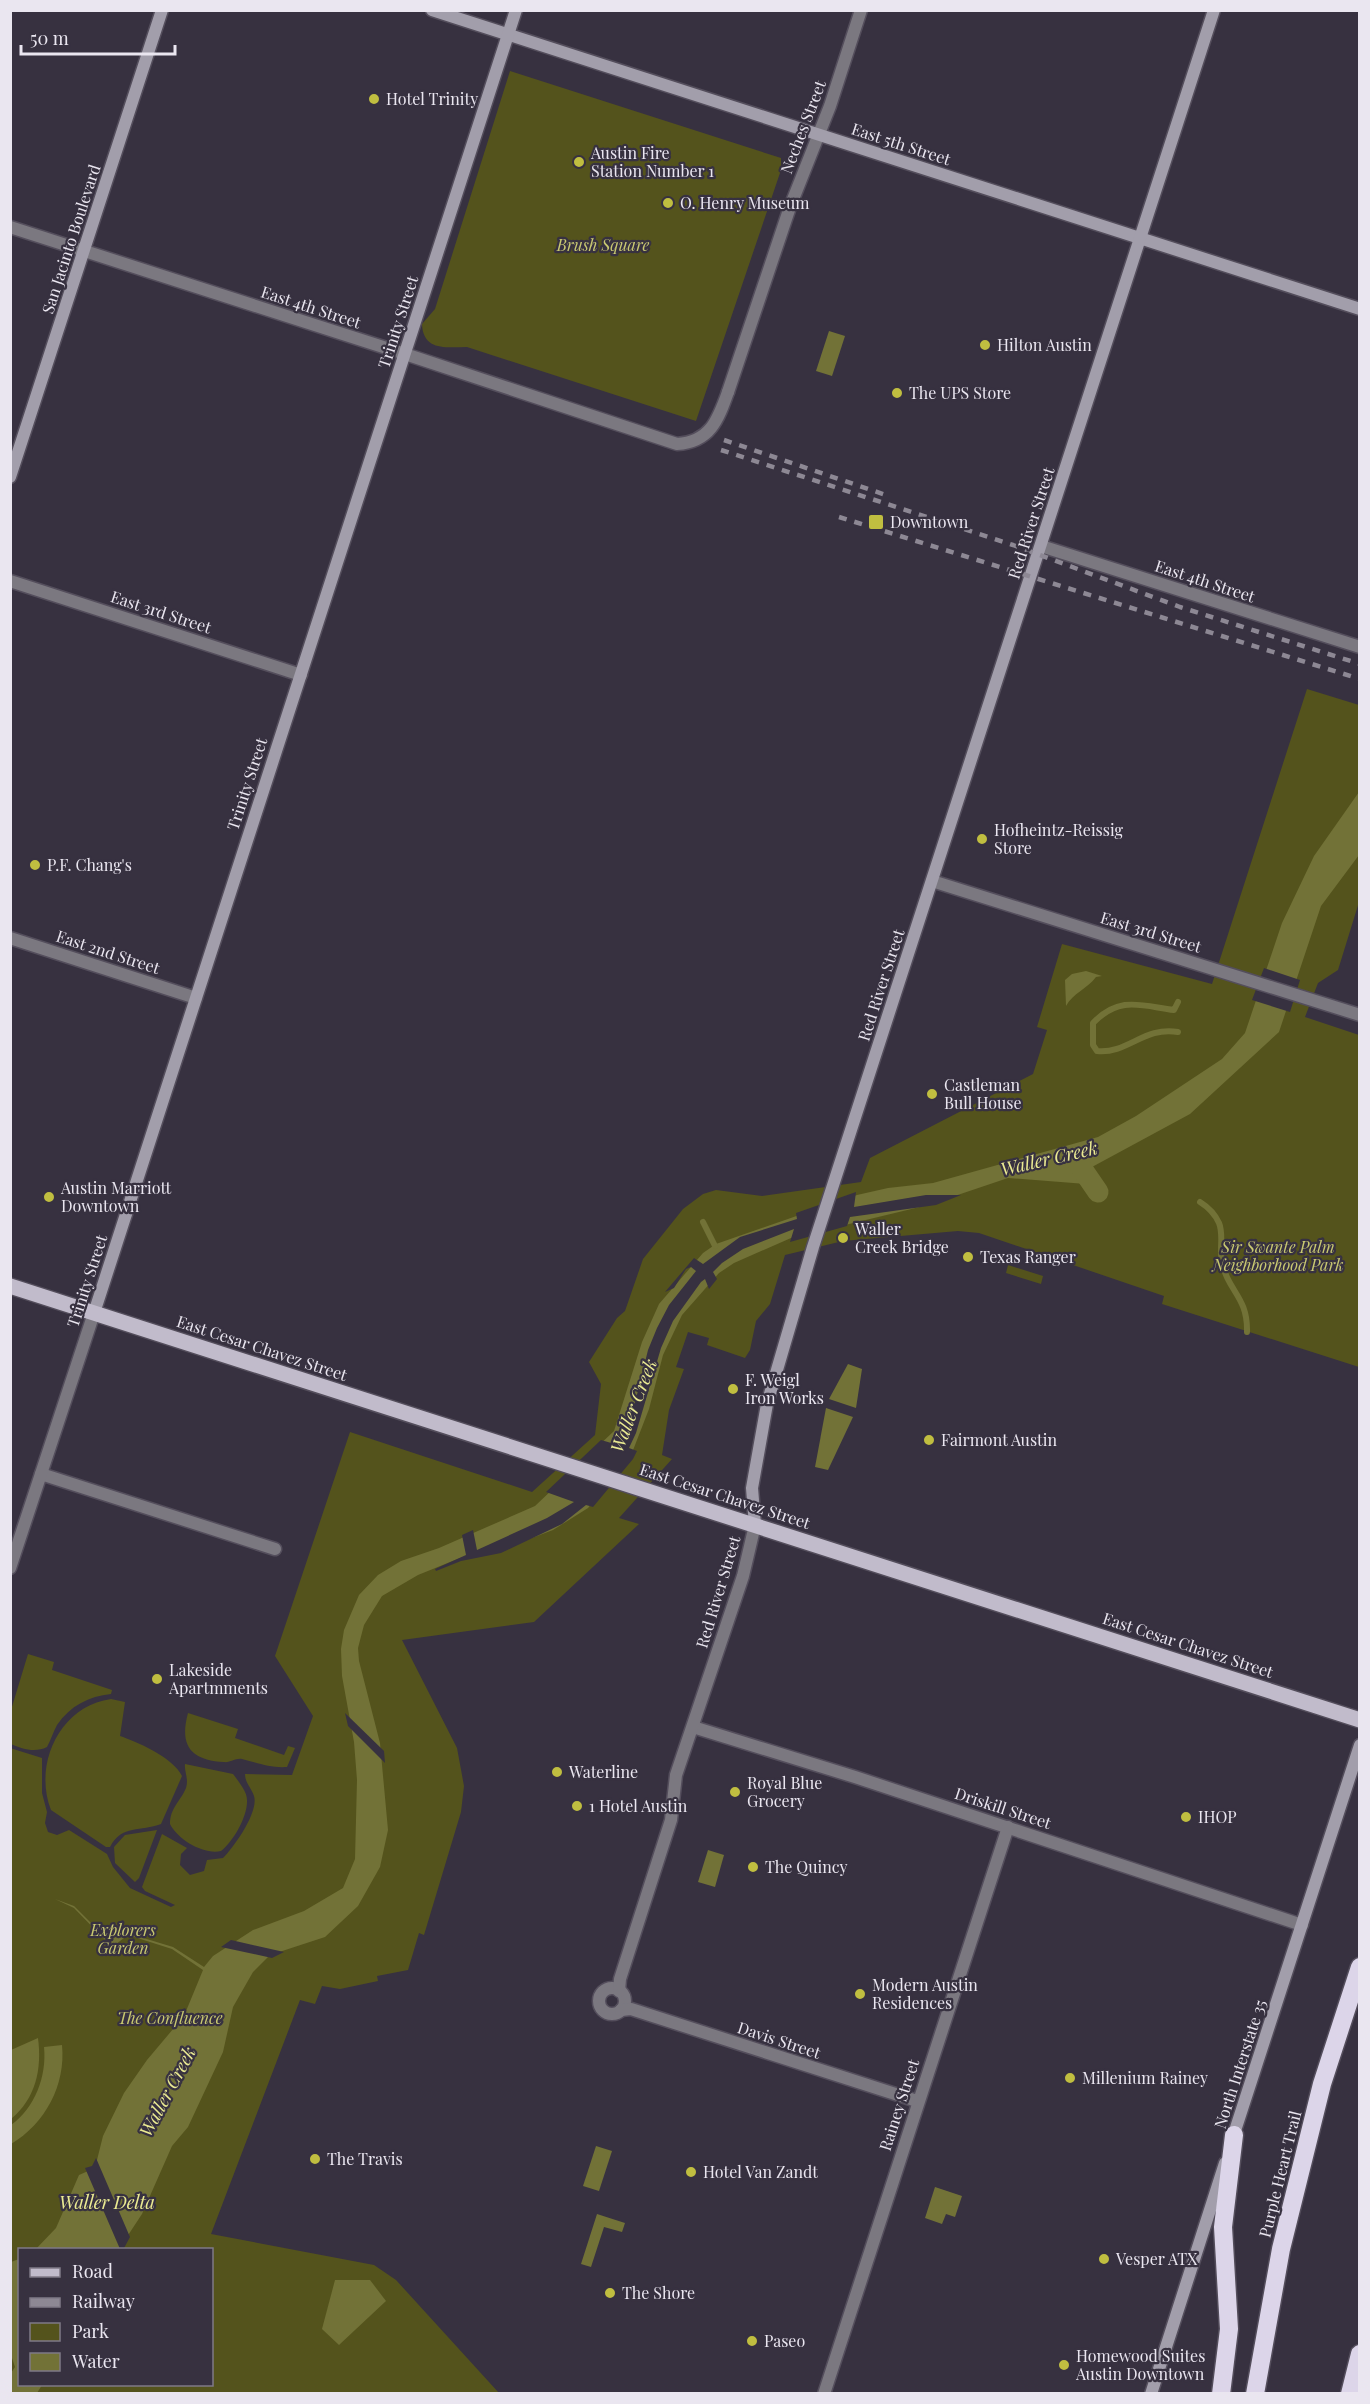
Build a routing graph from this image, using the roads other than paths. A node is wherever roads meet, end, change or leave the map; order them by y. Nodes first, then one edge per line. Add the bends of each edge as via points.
1 (162, 10) edge
2 (432, 10) edge
3 (516, 10) edge
4 (861, 10) edge
5 (1214, 10) edge
6 (508, 35) junction
7 (819, 135) junction
8 (10, 227) edge
9 (1140, 238) junction
10 (84, 251) junction
11 (1359, 309) edge
12 (405, 354) junction
13 (704, 437) joint
14 (10, 477) edge
15 (1041, 546) junction
16 (10, 581) edge
17 (1359, 646) edge
18 (301, 675) junction
19 (932, 881) junction
20 (10, 938) edge
21 (196, 998) junction
22 (1359, 1016) edge
23 (10, 1286) edge
24 (94, 1313) junction
25 (41, 1474) junction
26 (755, 1525) junction
27 (275, 1549) dead end
28 (10, 1568) edge
29 (1359, 1720) edge
30 (693, 1727) junction
31 (1359, 1744) edge
32 (1008, 1827) junction
33 (1302, 1925) junction
34 (1359, 1967) edge
35 (621, 1996) joint
36 (917, 2101) junction
37 (1234, 2135) junction
38 (1359, 2354) edge
39 (824, 2394) edge
40 (1151, 2394) edge
41 (1221, 2394) edge
42 (1255, 2394) edge
43 (1350, 2394) edge

1 - 10 main road, San Jacinto Boulevard
2 - 6 main road, East 5th Street
3 - 6 main road, Trinity Street
4 - 7 street, Neches Street
5 - 9 main road, Red River Street
6 - 7 main road, East 5th Street
6 - 12 main road, Trinity Street
7 - 9 main road, East 5th Street
7 - 13 street, Neches Street via 790,207 728,392 714,427
8 - 10 street, East 4th Street
9 - 11 main road, East 5th Street
9 - 15 main road, Red River Street
10 - 12 street, East 4th Street
10 - 14 main road, San Jacinto Boulevard
12 - 13 street, East 4th Street via 677,444
12 - 18 main road, Trinity Street
15 - 17 street, East 4th Street
15 - 19 main road, Red River Street
16 - 18 street, East 3rd Street
18 - 21 main road, Trinity Street
19 - 22 street, East 3rd Street
19 - 26 main road, Red River Street via 813,1247 767,1404 752,1488
20 - 21 street, East 2nd Street
21 - 24 main road, Trinity Street
23 - 24 main road, East Cesar Chavez Street
24 - 25 street, Trinity Street
24 - 26 main road, East Cesar Chavez Street
25 - 27 street
25 - 28 street, Trinity Street
26 - 29 main road, East Cesar Chavez Street
26 - 30 street, Red River Street via 743,1576
30 - 32 street, Driskill Street
30 - 35 street, Red River Street via 676,1775 671,1820
31 - 33 main road, North Interstate 35
32 - 33 street, Driskill Street
32 - 36 street, Rainey Street
33 - 37 main road, North Interstate 35
34 - 42 highway, Purple Heart Trail via 1322,2084 1281,2249
35 - 36 street, Davis Street
36 - 39 street, Rainey Street
37 - 40 main road, North Interstate 35
37 - 41 highway via 1223,2227 1229,2320
38 - 43 highway

